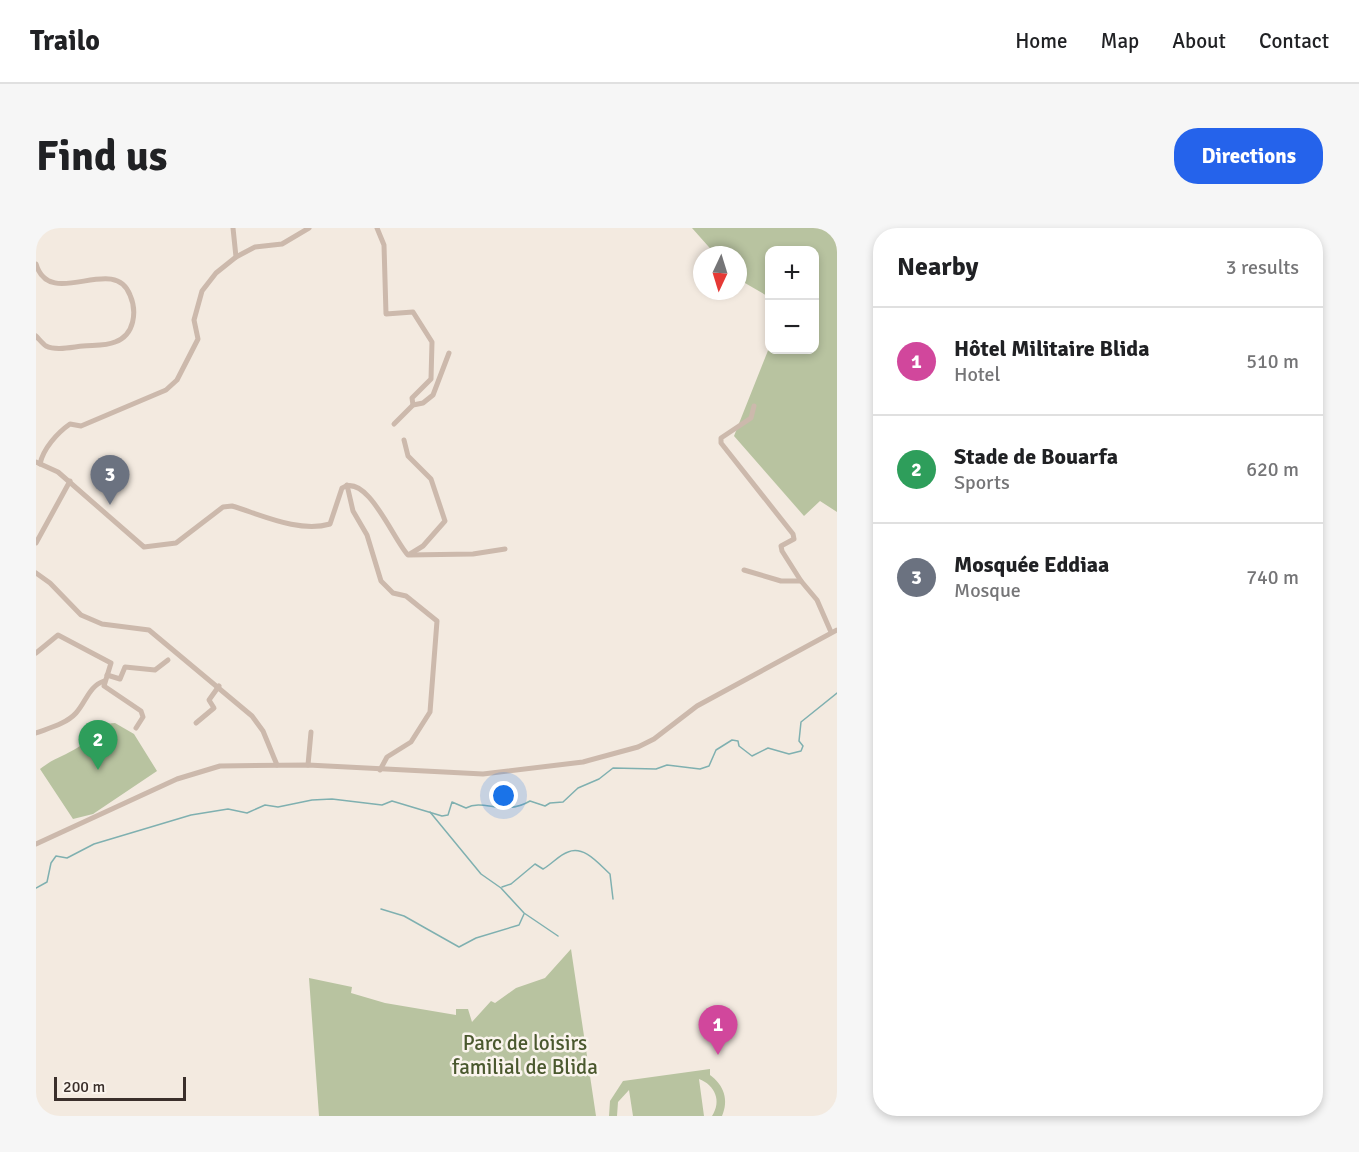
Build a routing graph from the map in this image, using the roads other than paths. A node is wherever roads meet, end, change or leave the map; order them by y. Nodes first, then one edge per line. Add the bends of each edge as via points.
1 (38, 228) edge
2 (232, 228) edge
3 (309, 228) edge
4 (377, 228) edge
5 (36, 236) edge
6 (236, 257) junction
7 (36, 264) edge
8 (36, 336) edge
9 (449, 353) dead end
10 (413, 405) junction
11 (754, 406) dead end
12 (394, 424) dead end
13 (404, 440) dead end
14 (38, 463) edge
15 (70, 482) junction
16 (347, 485) junction
17 (36, 543) edge
18 (505, 549) dead end
19 (408, 555) junction
20 (744, 570) dead end
21 (36, 573) edge
22 (801, 581) junction
23 (837, 630) edge
24 (831, 632) junction
25 (36, 653) edge
26 (168, 660) dead end
27 (105, 678) junction
28 (219, 686) junction
29 (196, 723) dead end
30 (136, 728) dead end
31 (311, 732) dead end
32 (36, 733) edge
33 (277, 765) junction
34 (308, 765) junction
35 (380, 770) junction
36 (36, 844) edge

1 - 5 street
2 - 6 street
3 - 6 street via 282,244 255,247
4 - 10 street via 384,245 386,314 413,312 432,342 430,379 412,398
6 - 14 street via 202,291 194,320 198,339 177,380 166,390 81,426 69,424
7 - 8 street via 38,272 51,282 67,285 105,278 120,282 130,295 134,312 129,330 115,342 47,347
9 - 10 street via 433,395
10 - 12 street
11 - 22 street via 751,418 726,432 721,443 793,534 794,539 781,546
13 - 19 street via 408,456 431,479 445,521 423,546
14 - 15 street
15 - 16 street via 144,547 176,543 223,507 232,506 302,527 330,524 342,488
15 - 17 street
16 - 19 street via 369,496
16 - 35 street via 353,512 367,535 381,581 437,621 430,712 411,742 387,757
18 - 19 street via 473,554
20 - 22 street via 781,581
21 - 28 street via 81,615 102,624 149,630
22 - 24 street via 817,600
23 - 24 street
24 - 35 street via 697,706 638,747 565,766 527,771 483,774
25 - 27 street via 58,635 111,663
26 - 27 street via 154,670 126,667 120,679
27 - 30 street via 105,686 141,711 143,717
27 - 32 street via 76,713
28 - 29 street via 209,700 214,708
28 - 33 street via 252,716
31 - 34 street
33 - 34 street
33 - 36 street via 220,766 198,771
34 - 35 street

